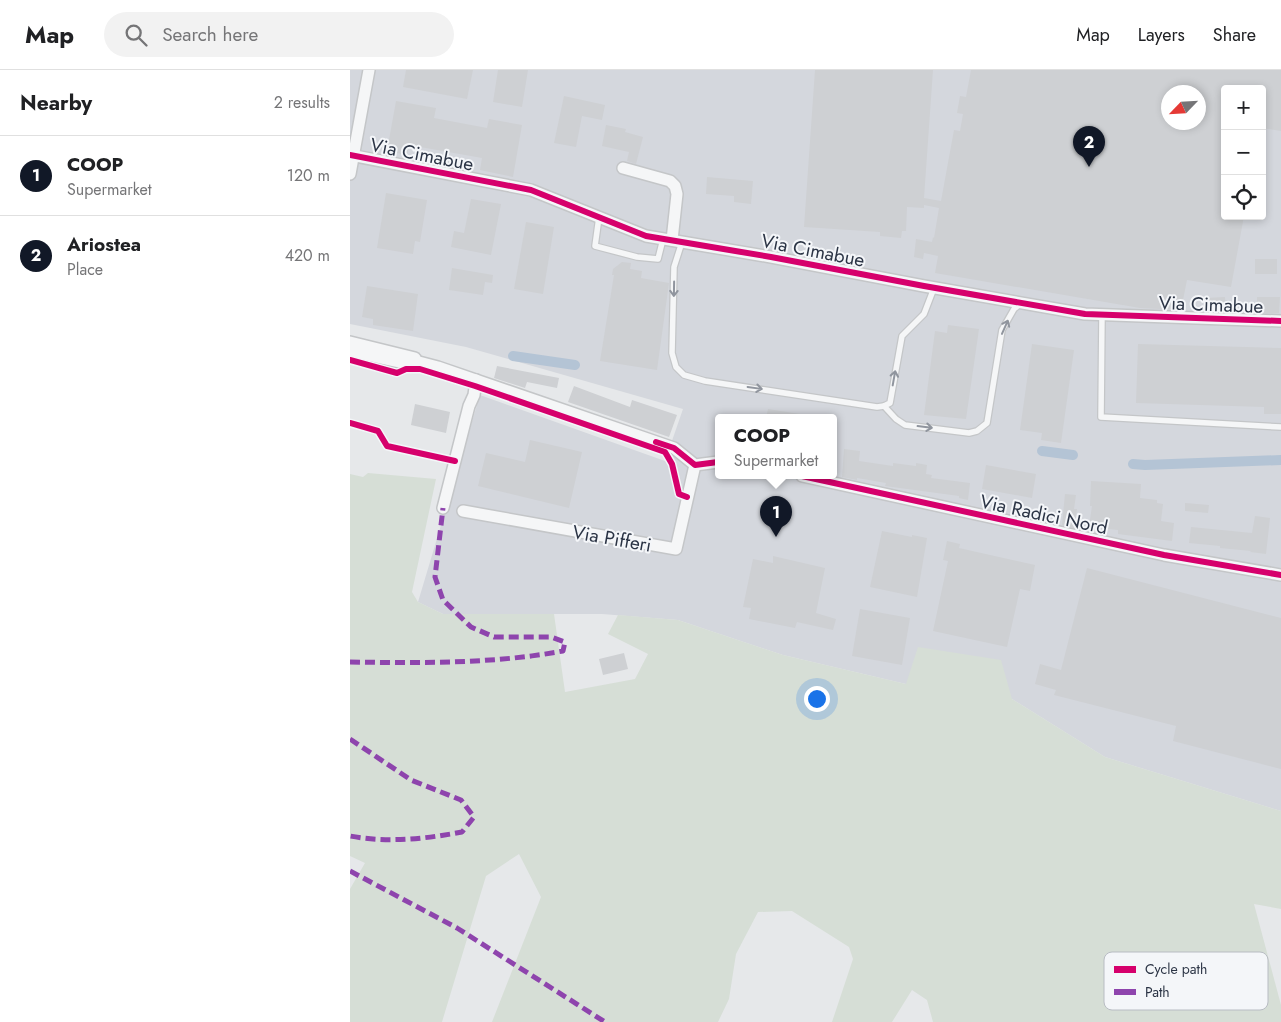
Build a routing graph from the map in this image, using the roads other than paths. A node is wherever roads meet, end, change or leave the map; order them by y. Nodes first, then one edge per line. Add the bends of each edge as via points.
1 (370, 70) edge
2 (351, 155) edge
3 (623, 168) dead end
4 (350, 174) edge
5 (599, 217) junction
6 (672, 240) junction
7 (934, 288) junction
8 (1021, 303) junction
9 (1102, 314) junction
10 (1281, 321) edge
11 (350, 342) edge
12 (377, 348) junction
13 (350, 351) edge
14 (388, 360) junction
15 (406, 362) junction
16 (419, 362) junction
17 (476, 380) junction
18 (884, 406) junction
19 (1281, 427) edge
20 (715, 462) edge
21 (695, 465) junction
22 (816, 479) edge
23 (443, 508) dead end
24 (463, 511) dead end
25 (1281, 576) edge

1 - 2 street
2 - 4 street
2 - 5 street, Via Cimabue via 530,190
3 - 6 street via 670,181 675,186
5 - 6 street, Via Cimabue via 646,236
5 - 6 lane via 595,246 658,259
6 - 7 street, Via Cimabue
6 -> 18 lane via 671,346 676,367 684,375
7 - 8 street, Via Cimabue
18 -> 7 lane via 890,403 902,336 924,314
8 - 9 street, Via Cimabue
18 -> 8 lane via 905,425 969,433 977,431 987,423 1002,330 1014,308
9 - 10 street, Via Cimabue
9 - 19 lane via 1101,417
11 - 12 street
12 - 14 street
12 - 16 street via 416,358
13 - 14 street
14 - 15 street
14 - 15 street via 394,372
15 - 16 street
16 - 17 street
17 - 21 street via 674,448
17 - 23 street
20 - 21 street
21 - 24 street, Via Pifferi via 676,549
22 - 25 street, Via Radici Nord via 1164,555

